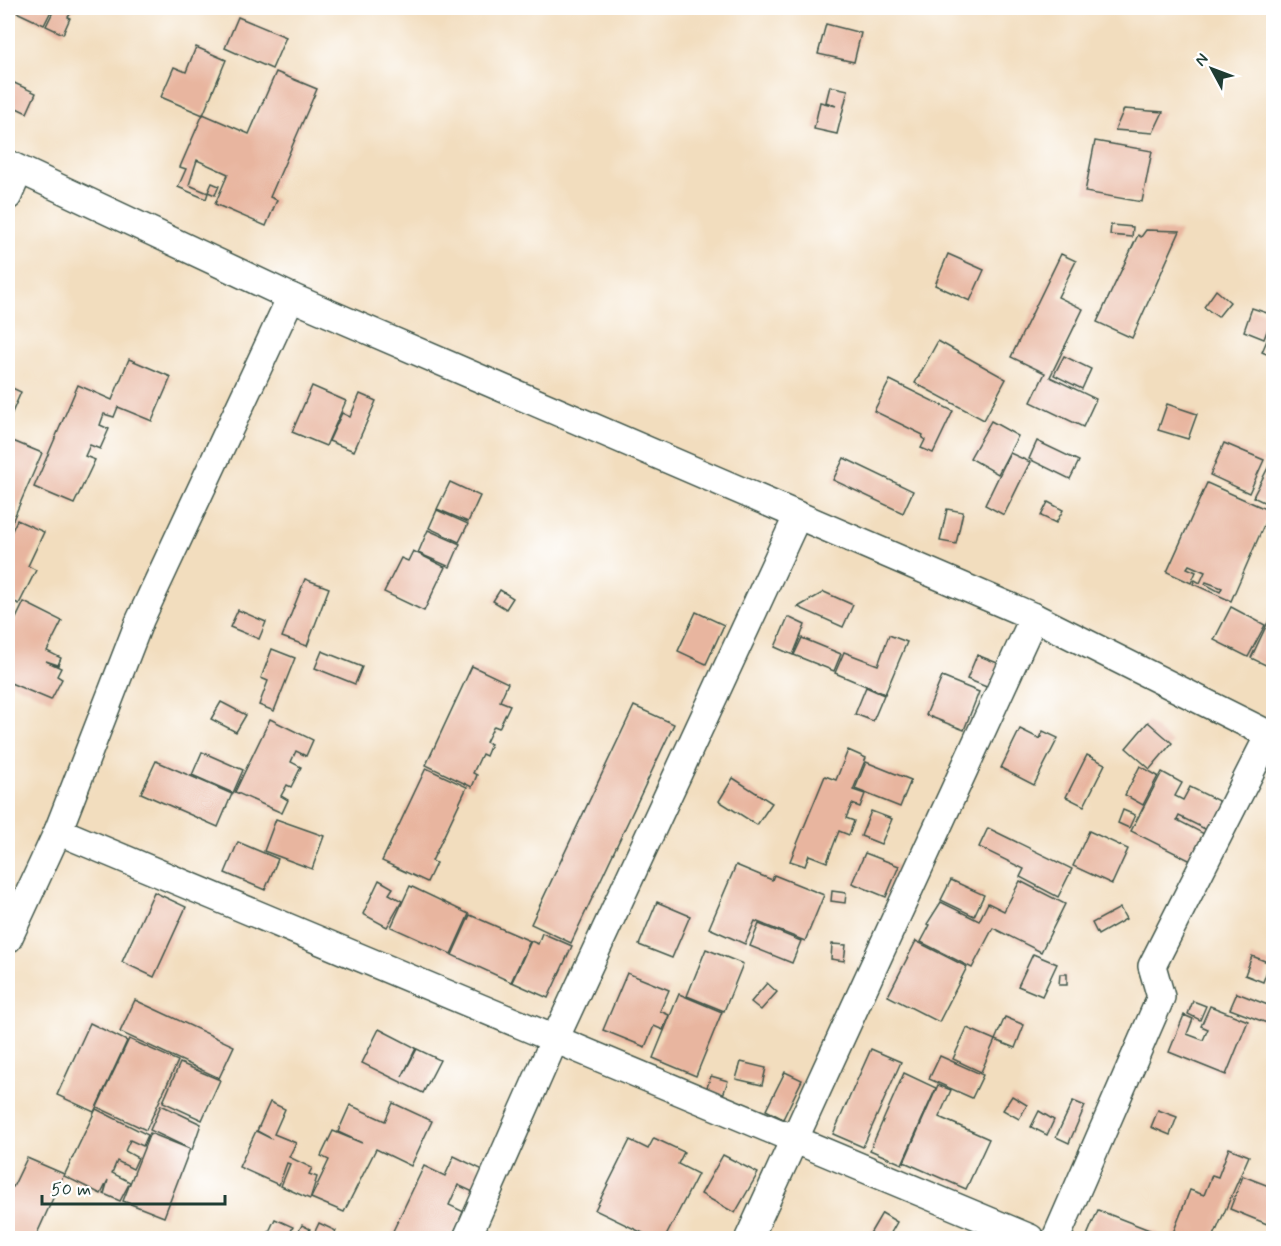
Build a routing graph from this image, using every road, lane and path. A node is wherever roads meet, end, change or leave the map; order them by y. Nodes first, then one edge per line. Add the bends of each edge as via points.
1 (13, 167) edge
2 (8, 196) edge
3 (291, 297) junction
4 (797, 517) junction
5 (1034, 617) junction
6 (1271, 736) edge
7 (58, 831) junction
8 (8, 939) edge
9 (554, 1041) junction
10 (794, 1139) junction
11 (467, 1239) edge
12 (749, 1239) edge
13 (1030, 1239) edge
14 (1056, 1239) edge

1 - 2 street
1 - 3 street
3 - 4 street
3 - 7 street via 140,620
4 - 5 street
4 - 9 street
5 - 6 street
5 - 10 street
6 - 14 street via 1152,966 1161,997
7 - 8 street
7 - 9 street
9 - 10 street
9 - 11 street
10 - 12 street
10 - 13 street

